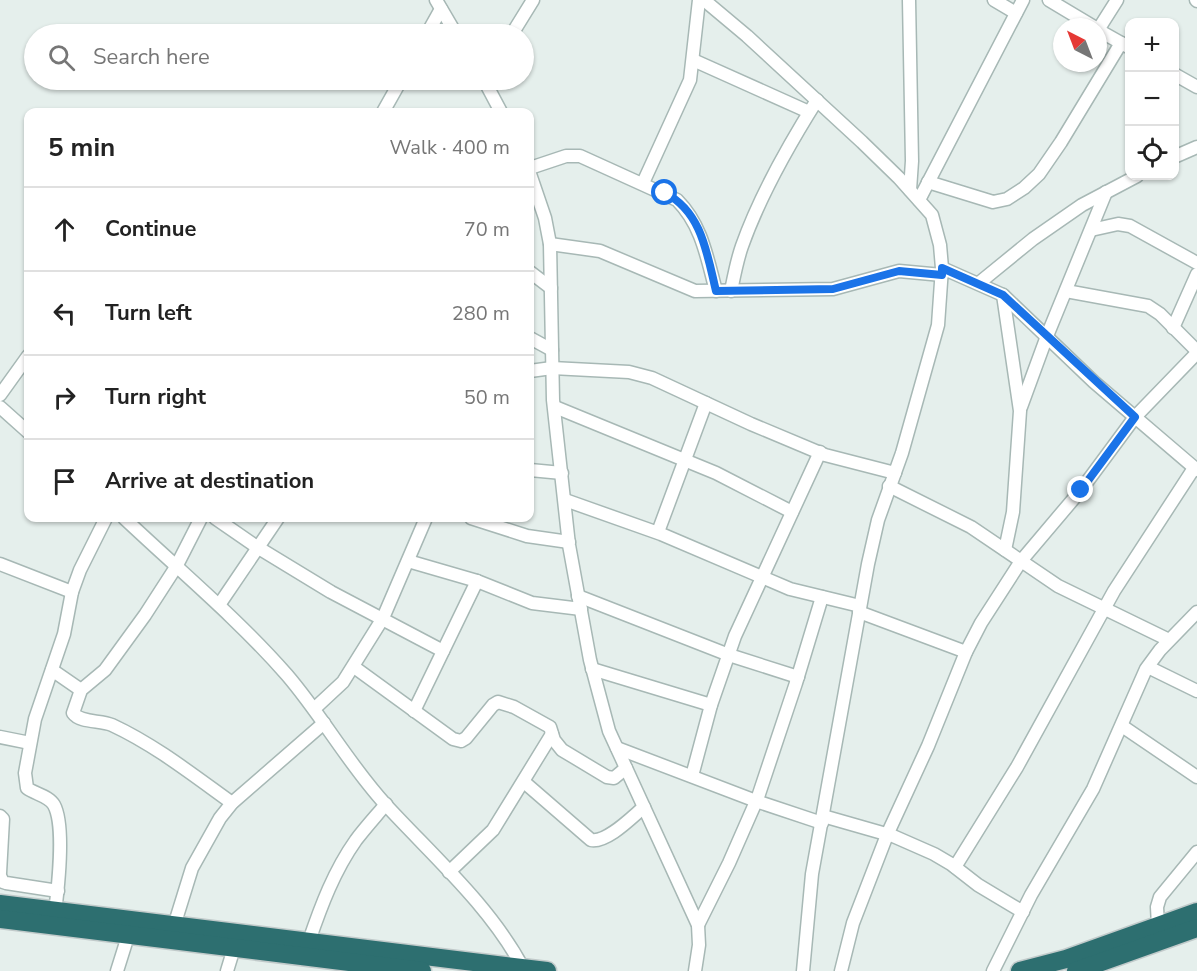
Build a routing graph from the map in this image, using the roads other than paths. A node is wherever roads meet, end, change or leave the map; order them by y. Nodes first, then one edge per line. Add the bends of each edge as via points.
1 (533, 0) edge
2 (699, 0) edge
3 (704, 0) edge
4 (909, 0) edge
5 (994, 0) edge
6 (1023, 0) edge
7 (1049, 0) edge
8 (1116, 0) edge
9 (439, 4) edge
10 (1016, 13) junction
11 (1079, 18) edge
12 (1105, 18) edge
13 (431, 24) edge
14 (450, 24) edge
15 (518, 24) edge
16 (1107, 35) edge
17 (1125, 46) edge
18 (693, 60) junction
19 (1179, 77) edge
20 (1197, 87) edge
21 (395, 90) edge
22 (489, 90) edge
23 (817, 100) junction
24 (385, 108) edge
25 (499, 108) edge
26 (809, 112) junction
27 (1197, 147) edge
28 (1179, 155) edge
29 (534, 167) edge
30 (1129, 180) edge
31 (928, 182) junction
32 (642, 183) junction
33 (534, 186) edge
34 (910, 190) junction
35 (1106, 192) junction
36 (919, 200) junction
37 (1091, 230) junction
38 (550, 244) junction
39 (1197, 263) edge
40 (942, 272) junction
41 (1197, 274) edge
42 (534, 275) edge
43 (979, 283) junction
44 (551, 288) junction
45 (716, 291) junction
46 (731, 291) junction
47 (1066, 291) junction
48 (1003, 295) junction
49 (1173, 328) junction
50 (1047, 336) junction
51 (534, 340) edge
52 (552, 350) junction
53 (1197, 352) edge
54 (24, 362) edge
55 (552, 368) junction
56 (534, 370) edge
57 (0, 395) edge
58 (706, 403) junction
59 (0, 407) edge
60 (555, 407) junction
61 (1020, 411) junction
62 (1135, 417) junction
63 (24, 428) edge
64 (820, 452) junction
65 (685, 461) junction
66 (1196, 469) edge
67 (534, 470) edge
68 (562, 473) junction
69 (894, 473) junction
70 (889, 486) junction
71 (565, 500) junction
72 (792, 512) junction
73 (104, 522) edge
74 (128, 522) edge
75 (199, 522) edge
76 (221, 522) edge
77 (275, 522) edge
78 (424, 522) edge
79 (483, 522) edge
80 (658, 532) junction
81 (569, 542) junction
82 (257, 547) junction
83 (1005, 550) junction
84 (408, 561) junction
85 (1021, 561) junction
86 (0, 564) edge
87 (176, 567) junction
88 (762, 577) junction
89 (477, 581) junction
90 (72, 592) junction
91 (578, 596) junction
92 (822, 597) junction
93 (219, 605) junction
94 (581, 609) junction
95 (859, 609) junction
96 (1104, 609) junction
97 (1197, 612) edge
98 (383, 618) junction
99 (1169, 640) junction
100 (443, 651) junction
101 (966, 652) junction
102 (729, 655) junction
103 (354, 667) junction
104 (1148, 667) junction
105 (592, 669) junction
106 (51, 670) junction
107 (798, 677) junction
108 (81, 690) junction
109 (1197, 691) edge
110 (711, 705) junction
111 (314, 709) junction
112 (414, 711) junction
113 (324, 723) junction
114 (1122, 726) junction
115 (552, 734) junction
116 (0, 736) edge
117 (30, 743) junction
118 (617, 748) junction
119 (626, 768) junction
120 (692, 776) junction
121 (1197, 777) edge
122 (524, 782) junction
123 (756, 801) junction
124 (232, 803) junction
125 (386, 804) junction
126 (644, 807) junction
127 (0, 816) edge
128 (822, 819) junction
129 (887, 835) junction
130 (1197, 852) edge
131 (955, 867) junction
132 (448, 872) junction
133 (0, 875) edge
134 (58, 891) junction
135 (0, 904) edge
136 (56, 912) junction
137 (1023, 912) junction
138 (1197, 912) edge
139 (0, 919) edge
140 (698, 925) junction
141 (174, 926) junction
142 (1158, 926) junction
143 (1197, 928) edge
144 (128, 936) junction
145 (309, 941) junction
146 (234, 948) junction
147 (338, 966) edge
148 (523, 968) junction
149 (1081, 970) edge
150 (117, 971) edge
151 (227, 971) edge
152 (422, 971) edge
153 (547, 971) edge
154 (695, 971) edge
155 (802, 971) edge
156 (841, 971) edge
157 (993, 971) edge
158 (1020, 971) edge

1 - 15 street
2 - 18 street
3 - 23 street
4 - 34 street
5 - 10 street
6 - 10 street
7 - 11 street
8 - 12 street
9 - 13 street
9 - 14 street
10 - 31 street
16 - 17 street
17 - 31 street via 1039,174 1024,188 1007,199 993,202
18 - 26 street
18 - 32 street via 690,80
19 - 20 street
21 - 24 street
22 - 25 street
23 - 26 street
23 - 34 street
26 - 46 street via 755,211 741,247
27 - 28 street
29 - 32 street via 566,156 580,156
30 - 35 street
31 - 36 street
32 - 45 street via 677,200 690,212 702,236
33 - 38 street
34 - 36 street
35 - 37 street
35 - 43 street via 1033,239
36 - 40 street via 932,215
37 - 39 street via 1118,224 1130,226
37 - 47 street
38 - 44 street
38 - 45 street via 600,251 695,291
40 - 43 street
40 - 46 street via 899,271 833,289
40 - 69 street via 938,325
41 - 49 street
42 - 44 street
43 - 48 street
44 - 52 street
45 - 46 street
47 - 49 street via 1148,306
47 - 50 street
48 - 50 street
48 - 61 street
49 - 53 street
50 - 61 street
50 - 62 street
51 - 52 street
52 - 55 street
53 - 62 street
54 - 57 street
55 - 56 street
55 - 58 street via 629,372 652,378
55 - 60 street
58 - 64 street
58 - 65 street
59 - 63 street
60 - 65 street
60 - 68 street
61 - 83 street via 1013,512
62 - 66 street
62 - 85 street
64 - 69 street
64 - 72 street
65 - 72 street
65 - 80 street
66 - 96 street
67 - 68 street
68 - 71 street
69 - 70 street
70 - 83 street via 971,527
70 - 95 street
71 - 80 street
71 - 81 street
72 - 88 street
73 - 90 street
74 - 87 street
75 - 87 street
76 - 82 street
77 - 82 street
78 - 84 street
79 - 81 street via 527,536
80 - 88 street
81 - 91 street
82 - 93 street
82 - 98 street
83 - 85 street
84 - 89 street
84 - 98 street
85 - 96 street via 1058,586
85 - 101 street
86 - 90 street
87 - 93 street
87 - 108 street via 109,664
88 - 92 street
88 - 102 street
89 - 94 street via 532,603
89 - 100 street
90 - 106 street via 64,634
91 - 94 street
91 - 102 street
92 - 95 street
92 - 107 street
93 - 111 street via 255,639
94 - 105 street
95 - 101 street
95 - 128 street
96 - 99 street
96 - 131 street via 1017,767
97 - 99 street
98 - 100 street
98 - 103 street
99 - 104 street
100 - 112 street
101 - 129 street
102 - 107 street
102 - 110 street
103 - 111 street
103 - 112 street
104 - 109 street
104 - 114 street
105 - 110 street
105 - 118 street
106 - 108 street
106 - 117 street
107 - 123 street
108 - 124 street via 75,717 111,725 165,755
110 - 120 street
111 - 113 street
112 - 115 street via 453,740 461,741 498,702 550,727
113 - 124 street
113 - 125 street
114 - 121 street
114 - 137 street via 1093,789
115 - 119 street via 562,750 607,777 615,778
115 - 122 street
116 - 117 street
117 - 134 street via 27,788 49,799 60,824
118 - 119 street
118 - 120 street
119 - 126 street
120 - 123 street
122 - 126 street via 591,840 606,838
122 - 132 street via 493,830
123 - 128 street
123 - 140 street
124 - 141 street via 192,867
125 - 132 street
125 - 145 street via 340,866
126 - 140 street
127 - 133 street
128 - 129 street
128 - 155 street
129 - 131 street
129 - 156 street via 853,923
130 - 142 street via 1160,897
131 - 137 street
132 - 148 street via 512,948
133 - 134 street via 6,883
134 - 136 street
135 - 136 highway
136 - 141 highway
137 - 157 street
138 - 142 highway
139 - 144 highway
140 - 154 street
141 - 145 highway
142 - 158 highway
143 - 149 highway
144 - 146 highway
144 - 150 street
145 - 148 highway
146 - 147 highway
146 - 151 street
147 - 152 highway
148 - 153 highway

